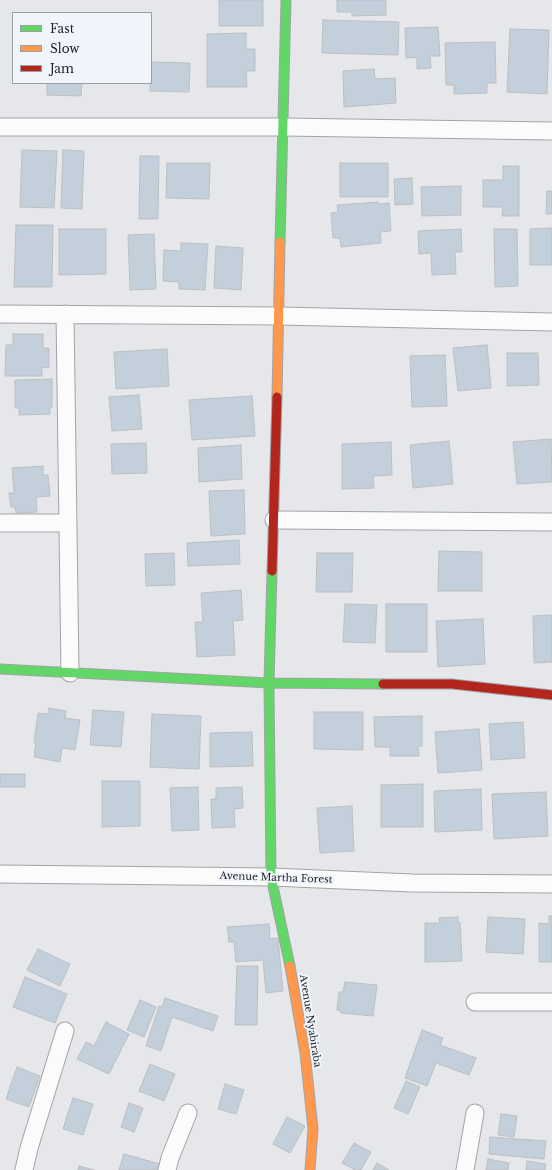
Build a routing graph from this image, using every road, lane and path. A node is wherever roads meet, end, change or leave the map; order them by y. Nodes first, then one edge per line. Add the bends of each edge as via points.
1 (286, 0) edge
2 (0, 126) edge
3 (283, 127) junction
4 (552, 131) edge
5 (0, 314) edge
6 (65, 314) junction
7 (279, 316) junction
8 (552, 322) edge
9 (274, 520) junction
10 (552, 522) edge
11 (0, 523) edge
12 (68, 523) junction
13 (0, 669) edge
14 (70, 673) junction
15 (269, 683) junction
16 (552, 695) edge
17 (0, 874) edge
18 (272, 877) junction
19 (552, 884) edge
20 (475, 1002) dead end
21 (552, 1002) edge
22 (65, 1032) dead end
23 (188, 1113) dead end
24 (475, 1113) dead end
25 (24, 1170) edge
26 (167, 1170) edge
27 (310, 1170) edge
28 (465, 1170) edge

1 - 3 street, Avenue Nyabiraba
2 - 3 street
3 - 4 street
3 - 7 street, Avenue Nyabiraba
5 - 6 street
6 - 7 street
6 - 12 street
7 - 8 street
7 - 9 street, Avenue Nyabiraba
9 - 10 street
9 - 15 street, Avenue Nyabiraba
11 - 12 street
12 - 14 street
13 - 14 street
14 - 15 street
15 - 16 street via 452,684
15 - 18 street, Avenue Nyabiraba
17 - 18 street, Avenue Martha Forest
18 - 19 street, Avenue Martha Forest via 412,883
18 - 27 street, Avenue Nyabiraba via 305,1053 313,1130
20 - 21 street
22 - 25 street
23 - 26 street
24 - 28 street

